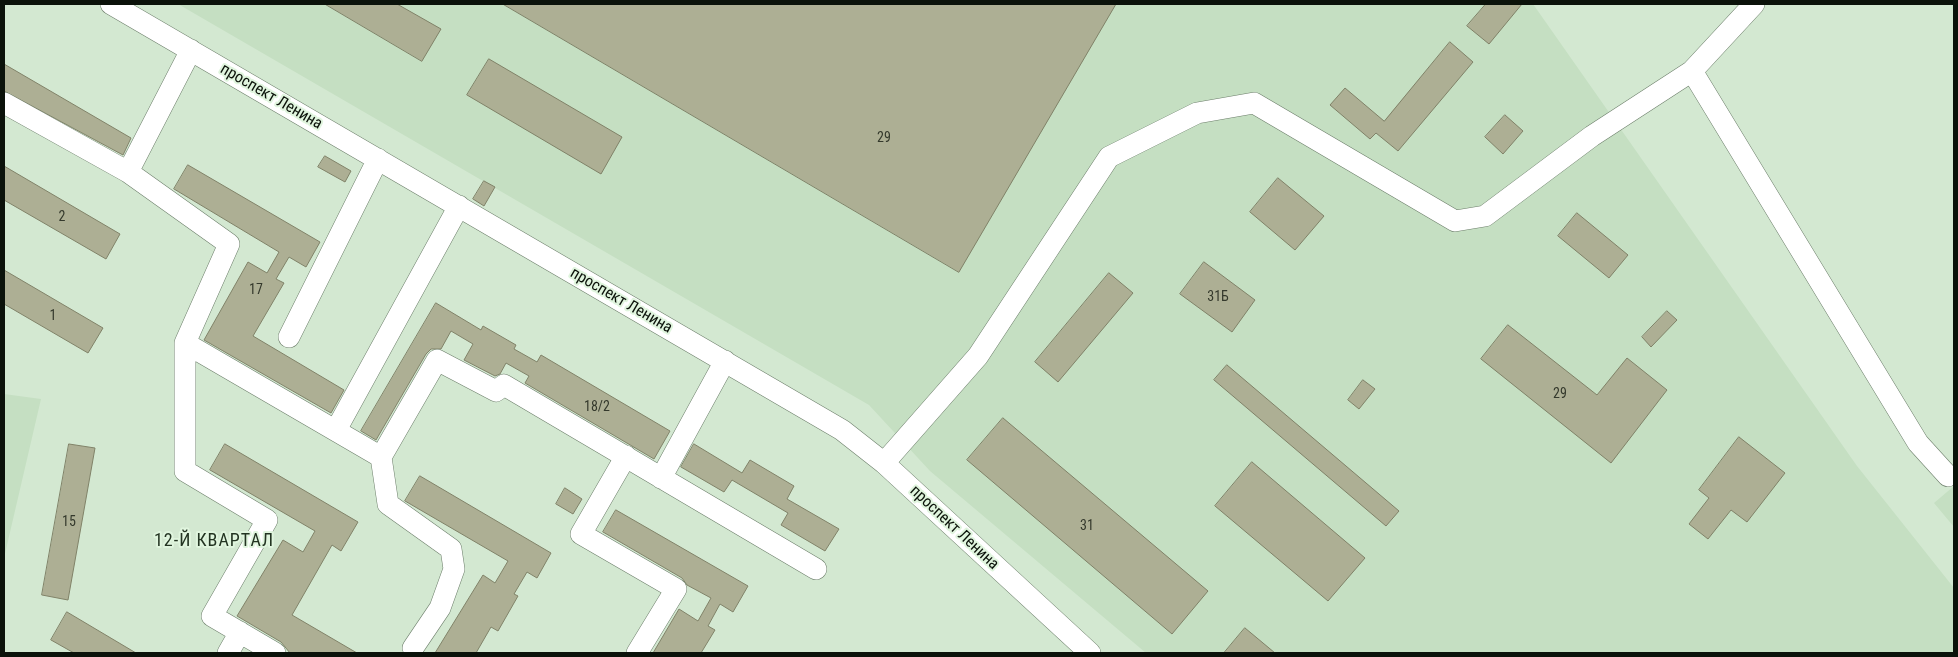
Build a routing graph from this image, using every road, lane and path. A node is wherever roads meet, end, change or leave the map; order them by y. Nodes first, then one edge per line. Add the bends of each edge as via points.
1 (111, 4) edge
2 (1754, 4) edge
3 (191, 50) junction
4 (1692, 71) junction
5 (4, 103) edge
6 (378, 159) junction
7 (128, 172) junction
8 (458, 206) junction
9 (289, 337) dead end
10 (185, 342) junction
11 (725, 361) junction
12 (336, 430) junction
13 (626, 456) junction
14 (381, 457) junction
15 (884, 463) junction
16 (1948, 476) dead end
17 (662, 478) junction
18 (816, 568) dead end
19 (240, 632) junction
20 (416, 652) edge
21 (228, 653) edge
22 (275, 653) edge
23 (637, 653) edge
24 (1090, 653) edge

1 - 3 street, проспект Ленина
2 - 4 street
3 - 6 street, проспект Ленина
3 - 7 street
4 - 15 street via 1592,136 1485,216 1455,221 1254,103 1197,112 1108,157 978,356
4 - 16 street via 1918,443
5 - 7 street
6 - 8 street, проспект Ленина
6 - 9 street
7 - 10 street via 229,244
8 - 11 street, проспект Ленина
8 - 12 street
10 - 12 street
10 - 19 street via 185,471 267,520 212,616
11 - 15 street, проспект Ленина via 842,430
11 - 17 street
12 - 14 street
13 - 14 street via 504,385 496,391 437,360
13 - 17 street
13 - 23 street via 581,534 676,589
14 - 20 street via 388,504 451,550 454,568 440,608
15 - 24 street, проспект Ленина
17 - 18 street
19 - 21 street
19 - 22 street

